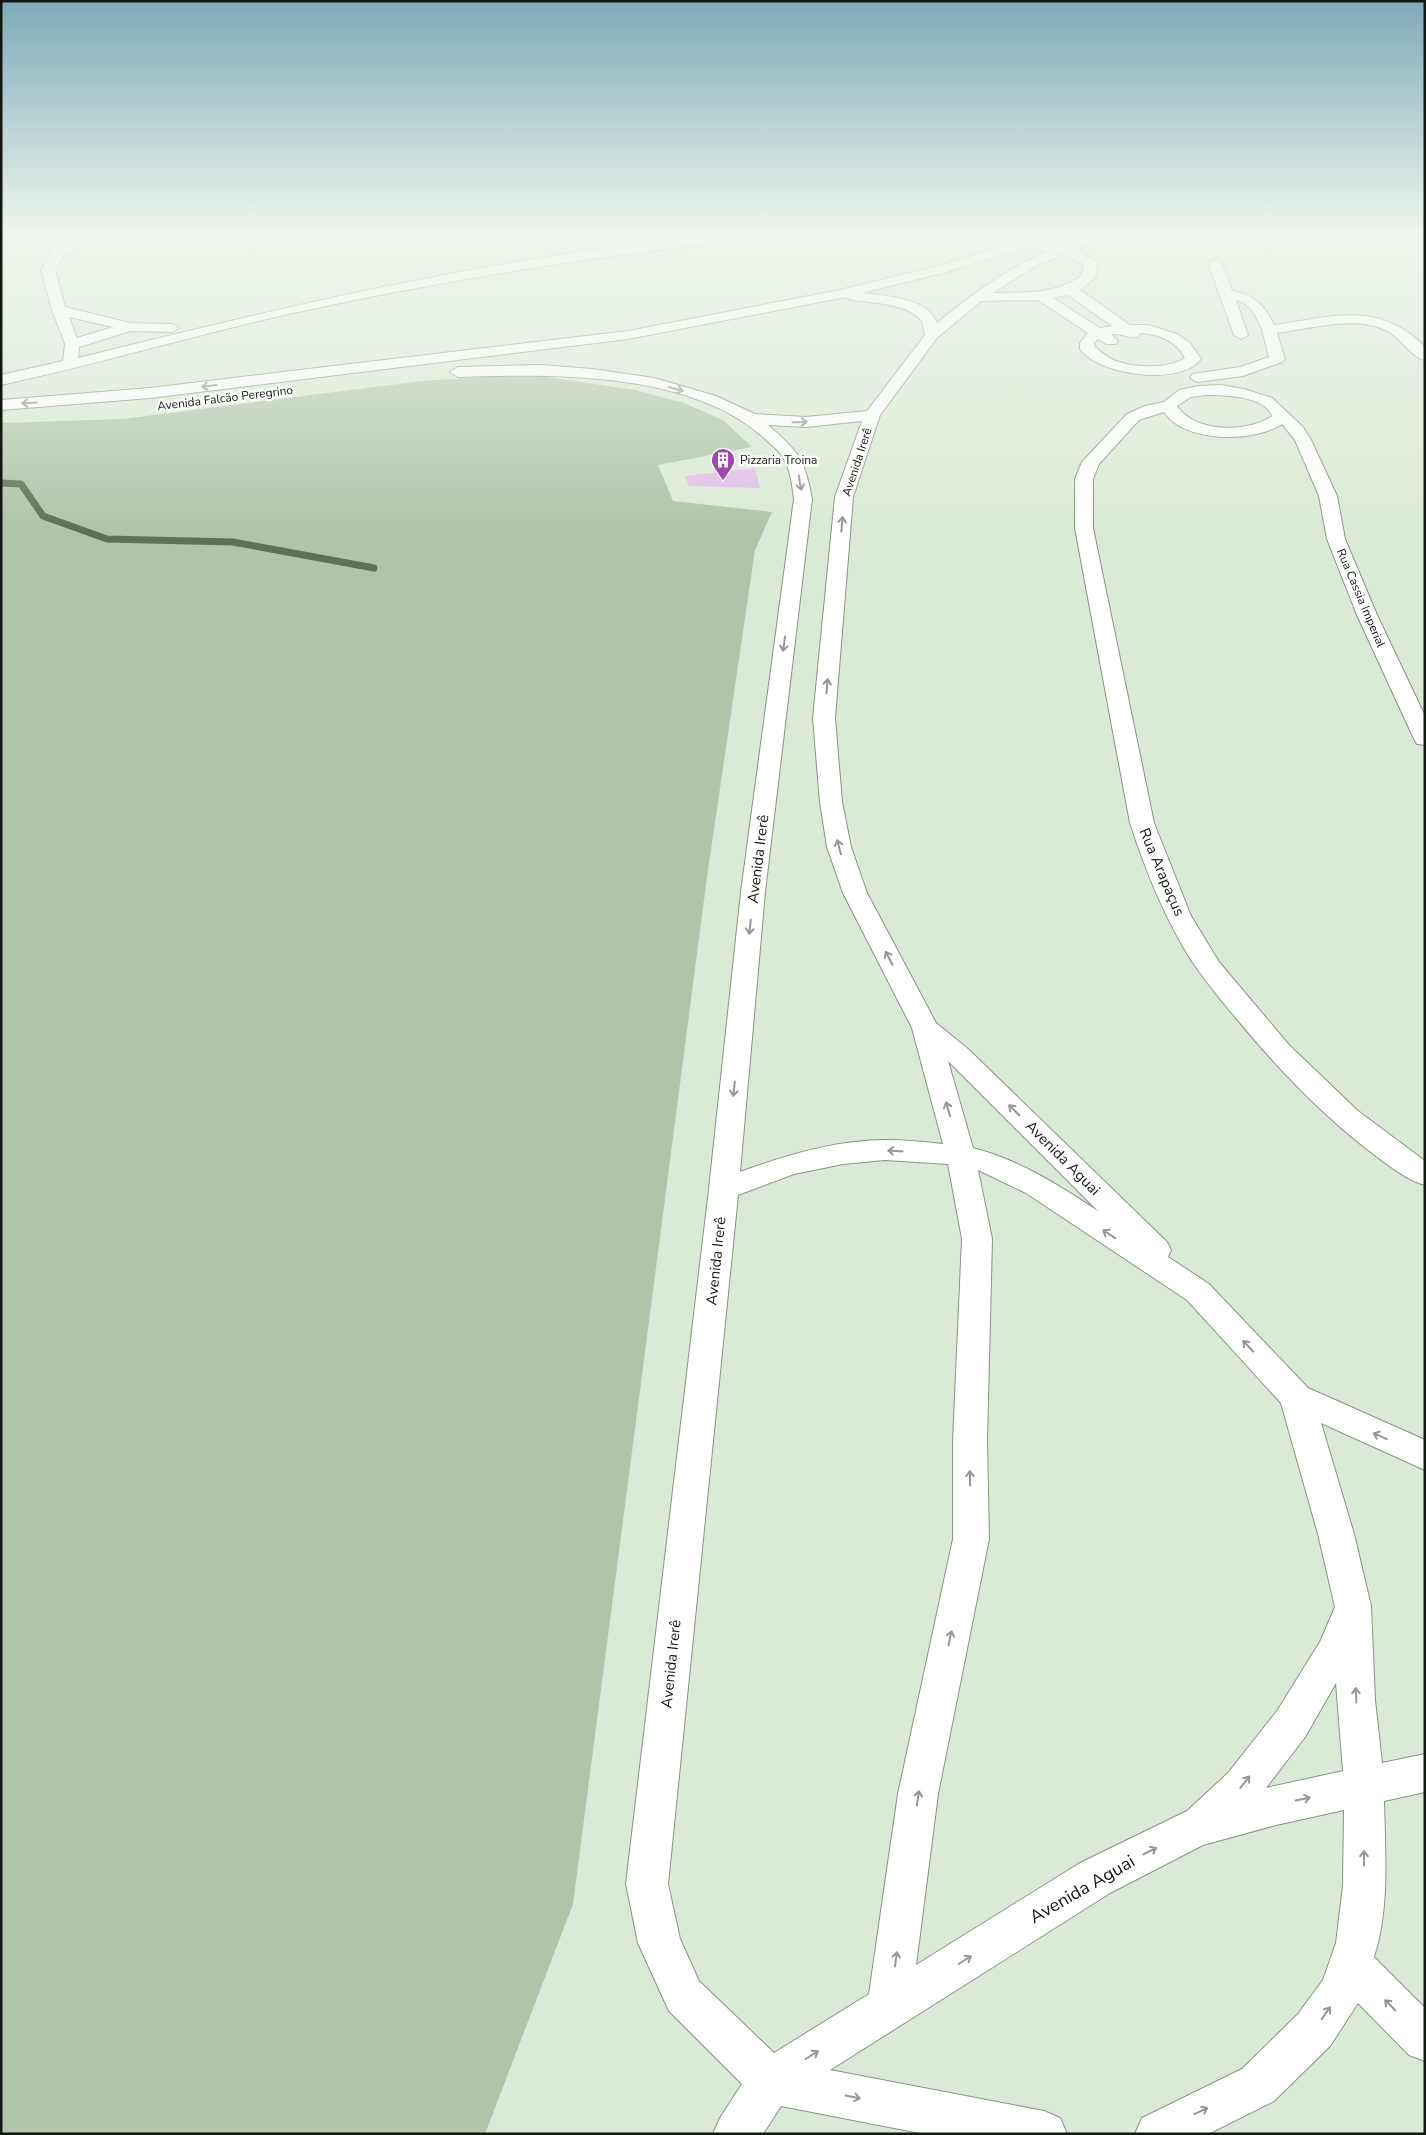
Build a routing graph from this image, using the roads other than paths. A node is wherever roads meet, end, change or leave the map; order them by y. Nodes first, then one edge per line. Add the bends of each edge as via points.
1 (1270, 330) edge
2 (67, 331) edge
3 (118, 331) edge
4 (199, 331) edge
5 (646, 331) edge
6 (931, 331) edge
7 (937, 331) edge
8 (1118, 331) edge
9 (1128, 331) edge
10 (1147, 331) edge
11 (1239, 331) edge
12 (1396, 331) edge
13 (1099, 332) junction
14 (628, 334) junction
15 (932, 335) junction
16 (1241, 335) dead end
17 (72, 344) junction
18 (1156, 351) junction
19 (1130, 355) junction
20 (1425, 356) edge
21 (70, 363) junction
22 (1178, 366) junction
23 (1149, 370) junction
24 (39, 372) junction
25 (1198, 377) junction
26 (1, 380) edge
27 (654, 383) junction
28 (1220, 390) junction
29 (1183, 394) junction
30 (68, 400) junction
31 (1, 405) edge
32 (1170, 406) junction
33 (1279, 412) junction
34 (872, 415) junction
35 (1, 417) edge
36 (752, 419) junction
37 (1186, 422) junction
38 (1122, 426) junction
39 (1264, 429) junction
40 (1309, 454) junction
41 (1425, 739) edge
42 (925, 1028) junction
43 (961, 1156) junction
44 (1423, 1172) edge
45 (724, 1189) junction
46 (1198, 1292) junction
47 (1296, 1397) junction
48 (1425, 1456) edge
49 (1353, 1606) junction
50 (1425, 1773) edge
51 (1364, 1786) junction
52 (1197, 1827) junction
53 (1350, 1964) junction
54 (889, 2007) junction
55 (1425, 2039) edge
56 (771, 2081) junction
57 (736, 2134) edge
58 (1044, 2134) edge
59 (1158, 2134) edge

1 - 25 street via 1277,359 1243,371
2 - 17 street
3 - 17 street
4 - 21 street
5 - 14 street, Avenida Falcão Peregrino
6 - 15 street
7 - 15 street, Avenida Falcão Peregrino
8 - 13 street
9 - 18 street
10 - 22 street via 1158,331 1182,343 1193,359
11 - 16 street
12 - 20 street
13 - 19 street
13 - 23 street via 1087,343 1088,349 1096,356 1122,368
14 - 27 street via 617,358 628,372
14 -> 30 street, Avenida Falcão Peregrino via 160,392
15 - 34 street, Avenida Falcão Peregrino
17 - 21 street
18 - 19 street
18 - 22 street
19 - 23 street
21 - 24 street
22 - 23 street
22 - 25 street
23 - 29 street
24 - 26 street
24 - 30 street
25 - 28 street
27 - 35 street, Avenida Falcão Peregrino via 541,370 471,370 118,411
27 -> 36 street, Avenida Falcão Peregrino via 710,399
28 - 29 street
28 - 33 street, Rua Cassia Imperial via 1265,400
29 - 32 street via 1173,399
30 -> 31 street, Avenida Falcão Peregrino
32 - 37 street via 1171,412
32 - 38 street, Rua Arapaçus via 1140,413
33 - 39 street via 1280,418
33 - 40 street, Rua Cassia Imperial via 1298,430
36 -> 34 street, Avenida Falcão Peregrino via 806,422
42 -> 34 street, Avenida Irerê via 855,893 839,847 831,802 824,718 844,497
36 -> 45 street, Avenida Irerê via 787,450 798,470 803,499 754,892
37 - 38 street
37 - 39 street via 1224,431
38 - 44 street, Rua Arapaçus via 1091,462 1084,479 1084,528 1142,824 1155,864 1195,946 1256,1026 1318,1091 1369,1135
39 - 40 street
40 - 41 street, Rua Cassia Imperial via 1328,496 1336,539 1367,615
43 -> 42 street
46 -> 42 street, Avenida Aguai via 958,1055
43 -> 45 street, Avenida Aguai via 885,1150 843,1154 789,1165
46 -> 43 street, Avenida Aguai via 1036,1185 992,1163
54 -> 43 street via 918,1794 971,1539 970,1441 977,1239
45 - 56 street, Avenida Irerê via 647,1884 659,1943 684,1996
47 -> 46 street, Avenida Aguai
48 -> 47 street, Avenida Aguai
47 - 49 street via 1336,1534
51 -> 49 street via 1356,1700
52 -> 49 street via 1242,1787 1291,1724 1334,1652
50 - 51 street, Avenida Aguai
52 -> 51 street, Avenida Aguai via 1276,1805
53 -> 51 street via 1357,1943 1364,1885
54 -> 52 street, Avenida Aguai via 1095,1878
55 -> 53 street
59 -> 53 street via 1258,2084 1314,2030 1340,1993
56 -> 54 street, Avenida Aguai
56 - 57 street
56 -> 58 street

